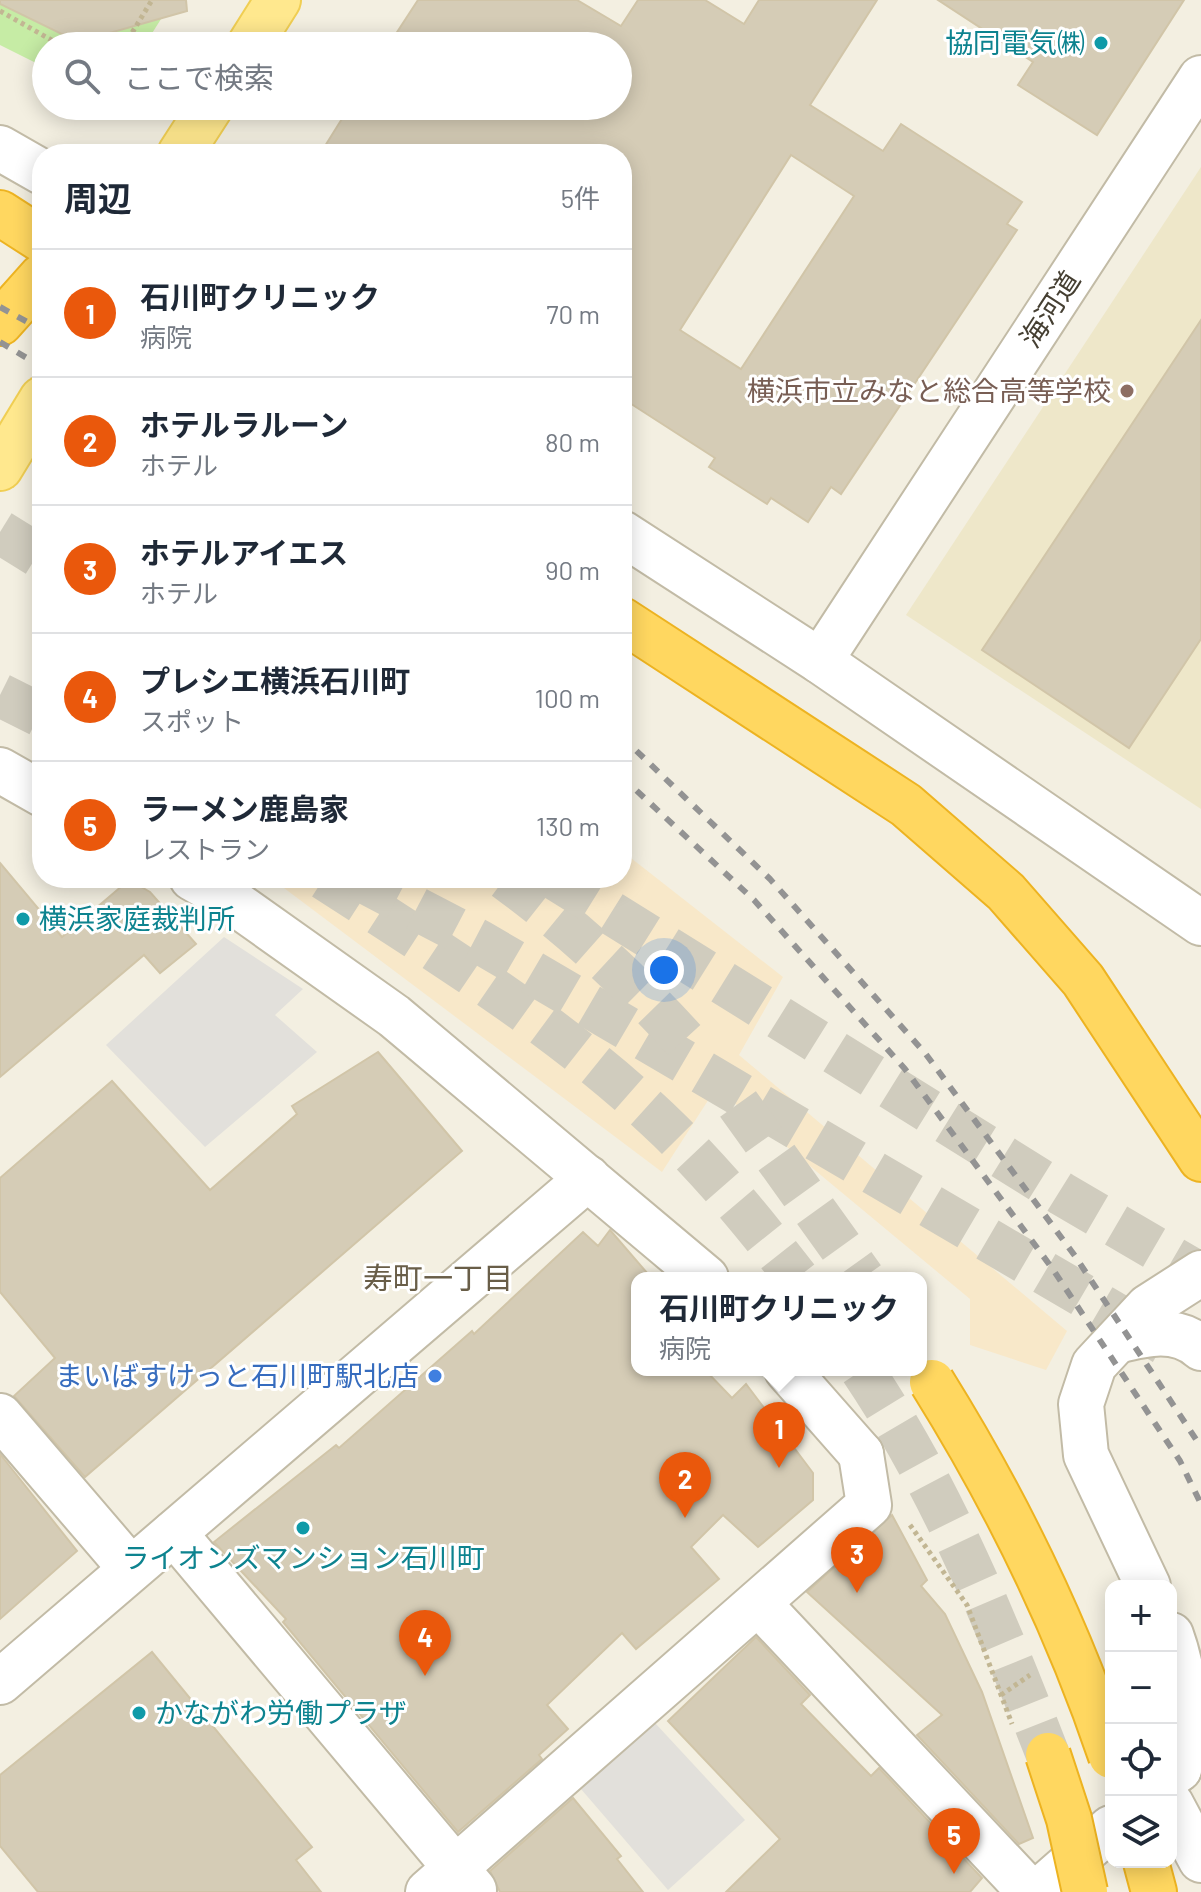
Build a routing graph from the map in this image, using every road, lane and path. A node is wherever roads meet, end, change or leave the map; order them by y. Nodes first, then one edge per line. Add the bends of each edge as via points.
1 (152, 0) edge
2 (278, 0) edge
3 (0, 11) edge
4 (37, 32) edge
5 (133, 32) edge
6 (258, 32) edge
7 (1201, 78) edge
8 (202, 120) edge
9 (186, 144) edge
10 (0, 148) edge
11 (32, 166) edge
12 (0, 213) edge
13 (32, 234) edge
14 (32, 287) edge
15 (0, 323) edge
16 (32, 415) edge
17 (0, 468) edge
18 (632, 539) edge
19 (632, 627) edge
20 (820, 661) junction
21 (0, 770) edge
22 (32, 788) edge
23 (210, 888) edge
24 (1201, 923) edge
25 (1201, 1159) edge
26 (588, 1178) junction
27 (699, 1272) edge
28 (1201, 1273) edge
29 (1117, 1341) junction
30 (1201, 1348) edge
31 (792, 1376) edge
32 (932, 1382) dead end
33 (0, 1416) edge
34 (906, 1520) dead end
35 (174, 1533) junction
36 (131, 1569) junction
37 (1145, 1580) edge
38 (758, 1603) junction
39 (1177, 1632) edge
40 (1201, 1648) edge
41 (1177, 1651) edge
42 (0, 1682) edge
43 (1012, 1726) dead end
44 (1105, 1741) edge
45 (1048, 1755) tunnel mouth
46 (1180, 1774) edge
47 (1105, 1833) edge
48 (1201, 1860) edge
49 (1148, 1868) edge
50 (453, 1884) edge
51 (1030, 1892) edge
52 (1038, 1892) edge
53 (1085, 1892) edge
54 (1154, 1892) edge

1 - 5 path
2 - 6 main road
3 - 4 path
7 - 20 street, 海河道
8 - 9 main road
10 - 11 street
12 - 13 highway
14 - 15 highway
16 - 17 main road
18 - 20 street
19 - 25 highway via 906,805 1006,892 1083,980
20 - 24 street
21 - 22 street
23 - 26 street via 394,1016
26 - 27 street
26 - 35 street
28 - 29 street via 1148,1307
29 - 30 street via 1156,1332
29 - 37 street via 1094,1365 1081,1404 1086,1455
31 - 38 street via 861,1454 869,1505
32 - 44 highway, bridge via 1010,1518
33 - 36 street
34 - 43 path via 967,1605
35 - 36 street
35 - 50 street
36 - 42 street
38 - 50 street
38 - 51 street
39 - 40 street
41 - 46 street via 1187,1700
45 - 53 highway, bridge
46 - 48 street
47 - 52 street
49 - 54 highway

